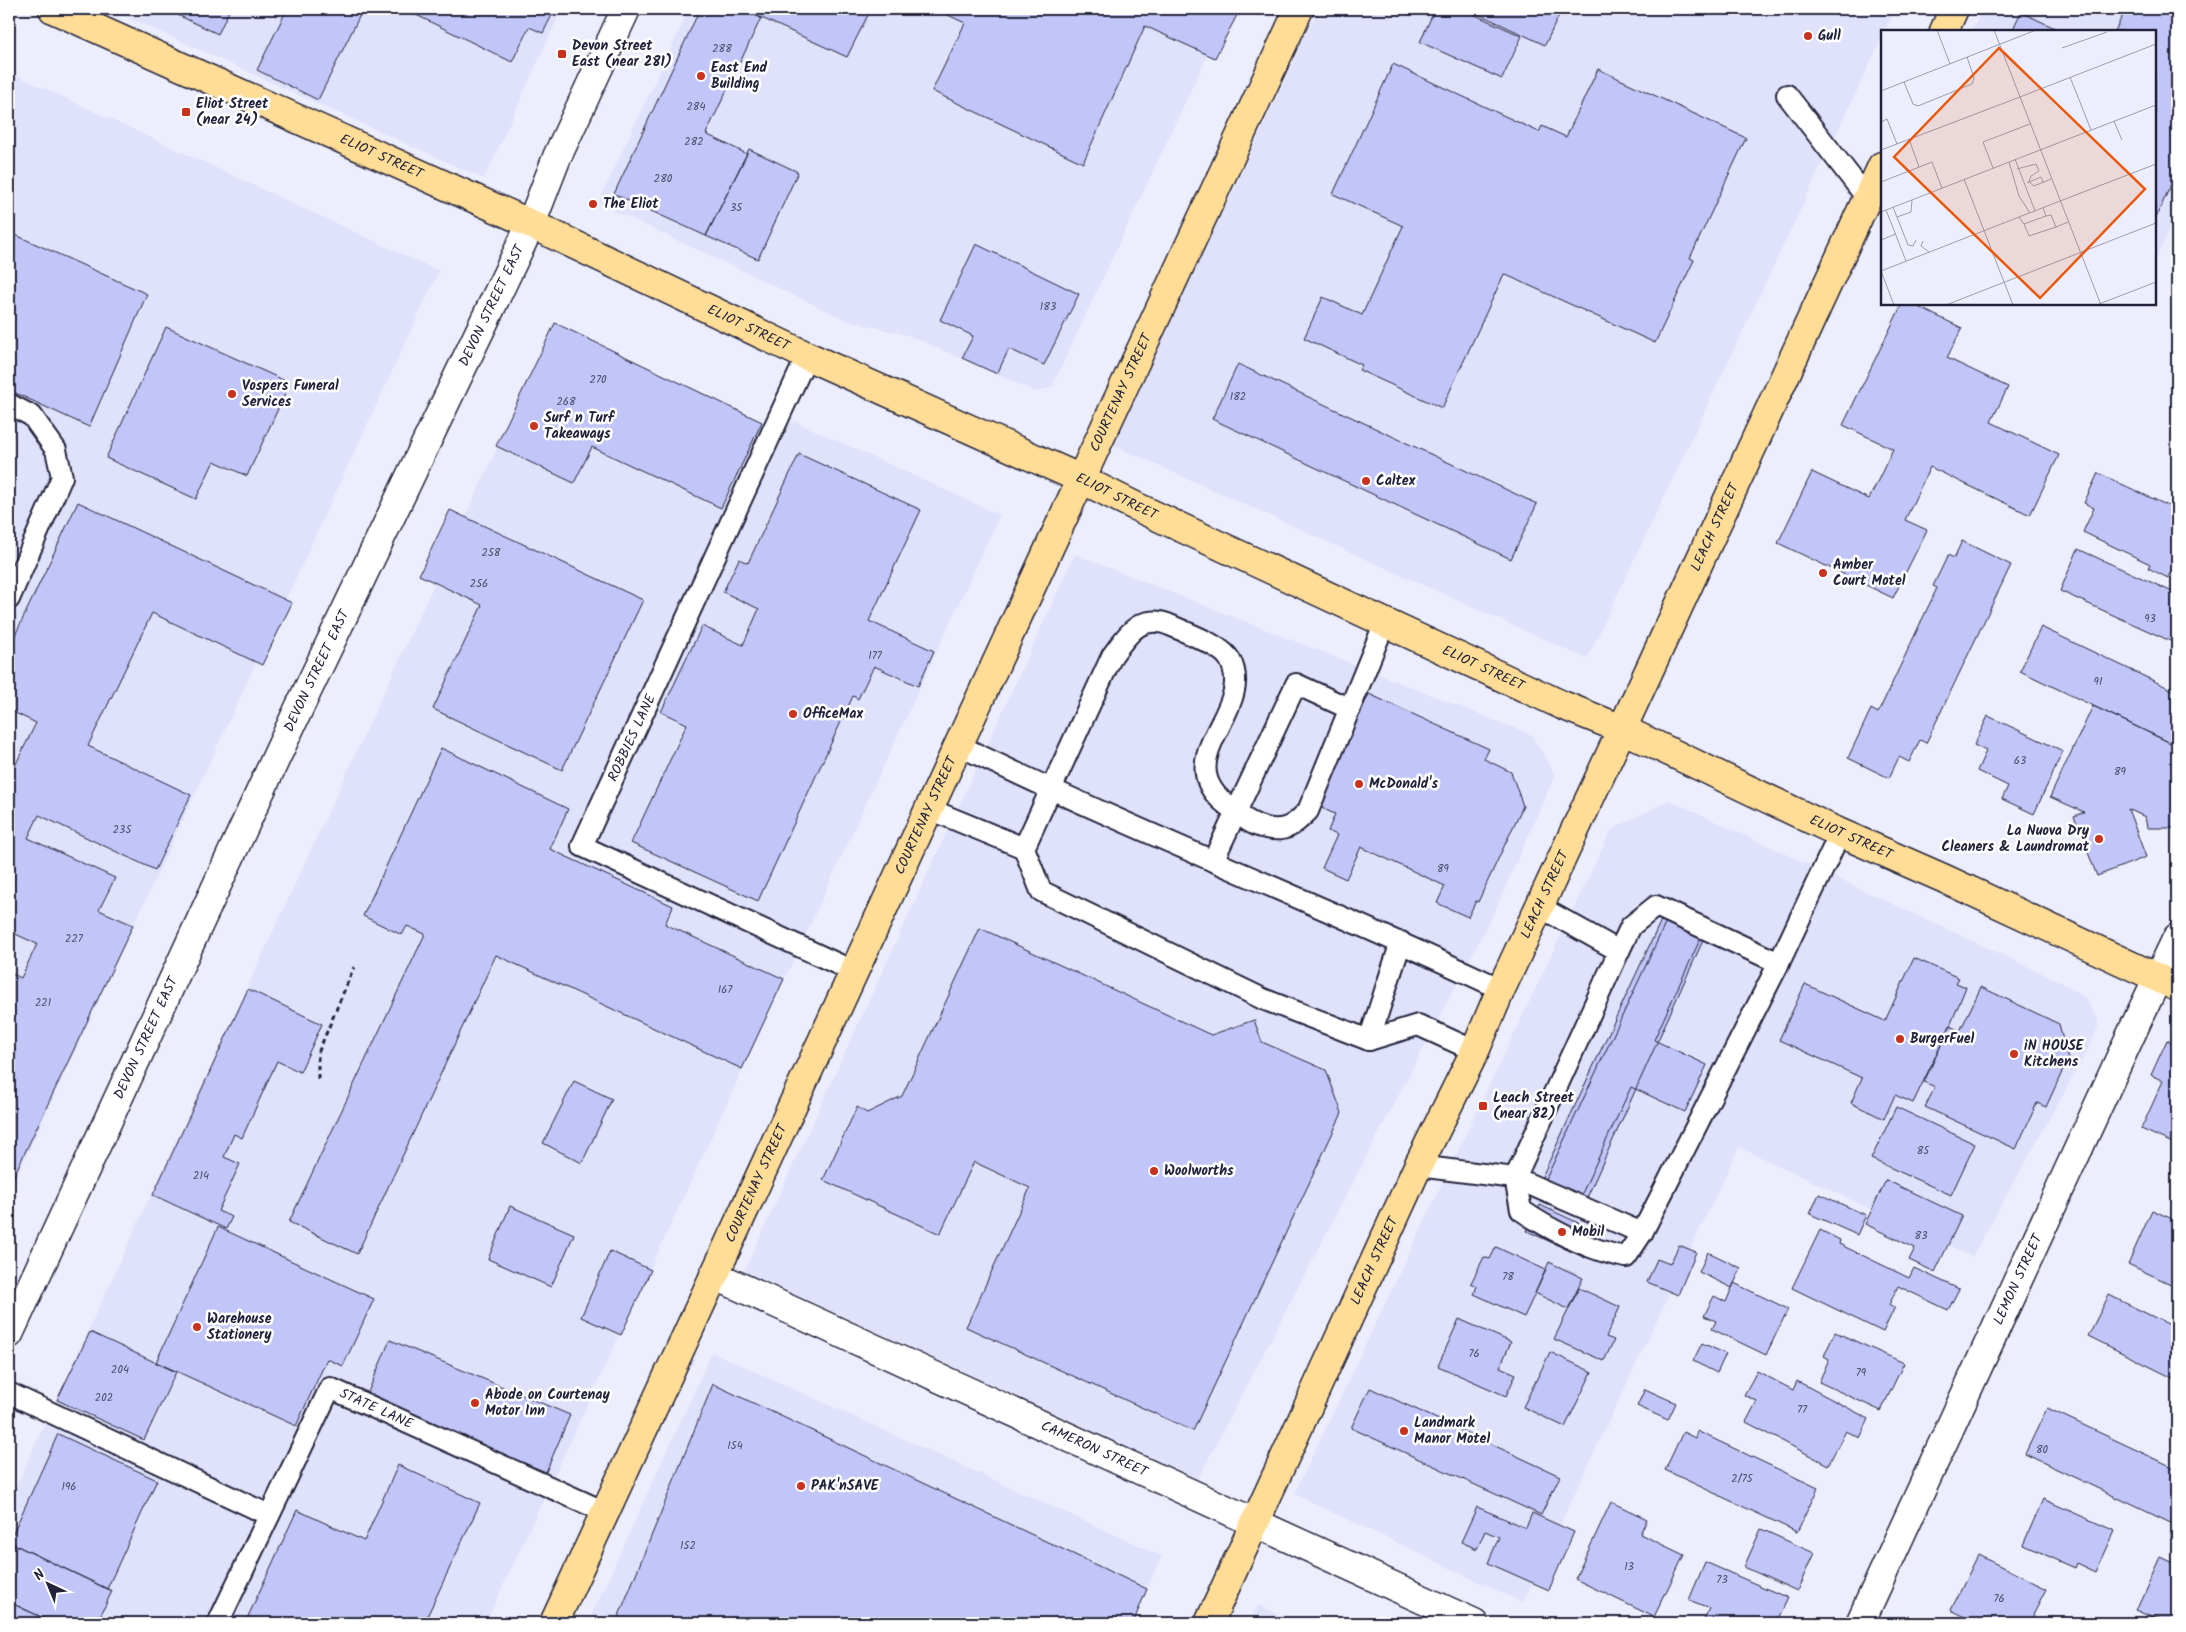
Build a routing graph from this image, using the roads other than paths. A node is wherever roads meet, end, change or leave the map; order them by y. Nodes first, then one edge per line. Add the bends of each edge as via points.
1 (53, 9) edge
2 (626, 9) edge
3 (1299, 9) edge
4 (1954, 9) edge
5 (1944, 30) edge
6 (1787, 95) dead end
7 (1881, 168) edge
8 (1867, 198) junction
9 (531, 224) junction
10 (807, 356) junction
11 (9, 404) edge
12 (1081, 479) junction
13 (9, 599) edge
14 (1385, 622) junction
15 (1350, 709) junction
16 (1622, 729) junction
17 (958, 745) junction
18 (1050, 790) junction
19 (928, 809) junction
20 (1236, 812) junction
21 (1840, 832) junction
22 (1024, 848) junction
23 (1213, 861) junction
24 (1540, 908) junction
25 (2177, 938) edge
26 (1402, 942) junction
27 (1619, 951) junction
28 (1779, 963) junction
29 (855, 972) junction
30 (2168, 983) edge
31 (1501, 989) junction
32 (1369, 1040) junction
33 (1475, 1050) junction
34 (1418, 1166) junction
35 (1515, 1178) junction
36 (1642, 1233) junction
37 (714, 1275) junction
38 (9, 1334) edge
39 (9, 1393) edge
40 (605, 1512) junction
41 (269, 1515) junction
42 (1256, 1523) junction
43 (218, 1623) edge
44 (554, 1623) edge
45 (1209, 1623) edge
46 (1474, 1623) edge
47 (1860, 1623) edge

1 - 9 main road, ELIOT STREET
2 - 9 street, DEVON STREET EAST via 557,157
3 - 12 main road, COURTENAY STREET
4 - 5 main road
6 - 8 lane
7 - 8 main road, LEACH STREET
8 - 16 main road, LEACH STREET
9 - 10 main road, ELIOT STREET
9 - 38 street, DEVON STREET EAST via 300,706
10 - 12 main road, ELIOT STREET
10 - 29 lane, ROBBIES LANE via 582,846
11 - 13 lane via 32,416 56,450 62,478
12 - 14 main road, ELIOT STREET
12 - 17 main road, COURTENAY STREET
14 - 15 lane
14 - 16 main road, ELIOT STREET via 1562,706
15 - 20 lane via 1308,811 1292,827 1272,830 1254,826
15 - 20 lane via 1296,684
16 - 21 main road, ELIOT STREET
16 - 24 main road, LEACH STREET
17 - 18 lane
17 - 19 main road, COURTENAY STREET
18 - 20 lane via 1112,656 1138,626 1149,621 1166,623 1214,646 1230,658 1234,675 1233,696 1205,759 1206,782 1219,799
18 - 22 lane
18 - 23 lane
19 - 22 lane
19 - 29 main road, COURTENAY STREET
20 - 23 lane
21 - 28 lane
21 - 30 main road, ELIOT STREET
22 - 32 lane via 1041,891 1263,999
23 - 26 lane
24 - 27 lane
24 - 31 main road, LEACH STREET
25 - 30 street, LEMON STREET
26 - 31 lane
26 - 32 lane
27 - 28 lane via 1630,926 1656,906
27 - 35 lane
28 - 36 lane
29 - 37 main road, COURTENAY STREET
30 - 47 street, LEMON STREET via 2140,1015
31 - 33 main road, LEACH STREET
32 - 33 lane via 1418,1025
33 - 34 main road, LEACH STREET
34 - 35 lane
34 - 42 main road, LEACH STREET
35 - 36 lane
35 - 36 lane via 1520,1210 1591,1247 1626,1257
37 - 40 main road, COURTENAY STREET
37 - 42 street, CAMERON STREET
39 - 41 lane
40 - 41 lane, STATE LANE via 330,1388
40 - 44 main road, COURTENAY STREET
41 - 43 lane, STATE LANE
42 - 45 main road, LEACH STREET
42 - 46 street, CAMERON STREET

